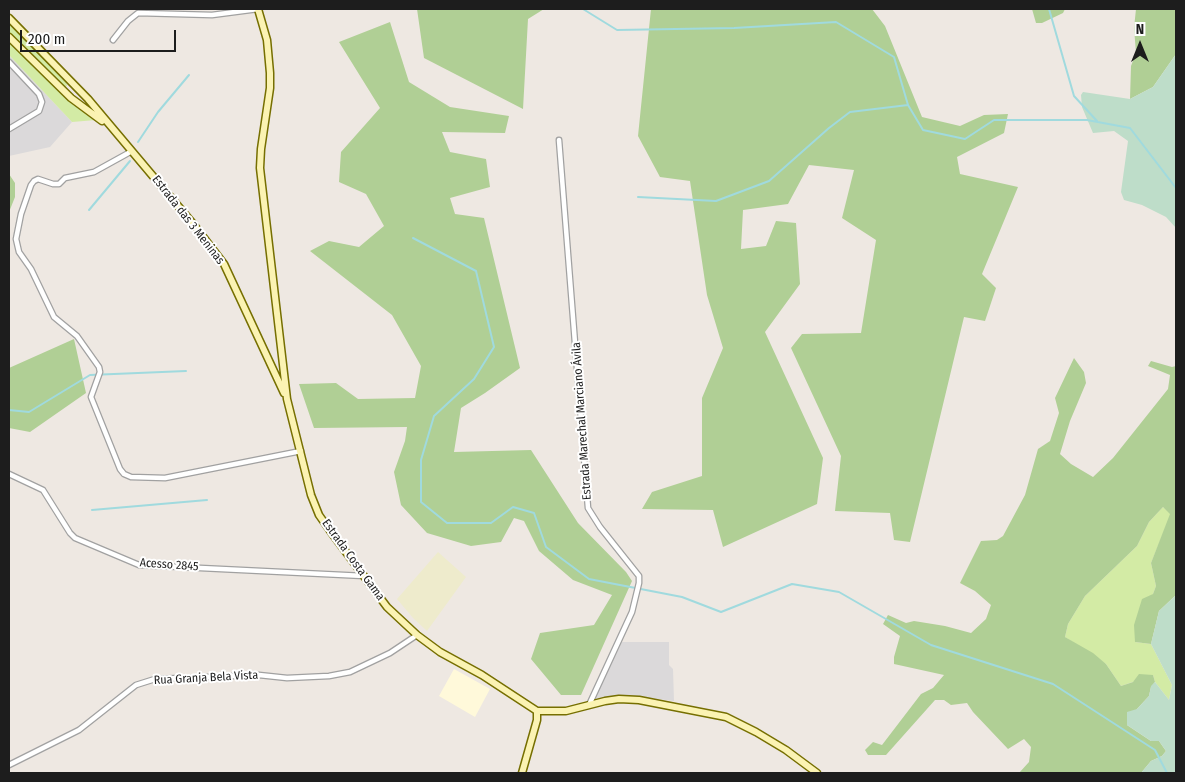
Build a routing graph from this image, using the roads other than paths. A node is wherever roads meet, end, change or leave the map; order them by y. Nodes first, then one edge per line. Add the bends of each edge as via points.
1 (258, 9) edge
2 (9, 18) edge
3 (9, 37) edge
4 (113, 40) dead end
5 (9, 62) edge
6 (9, 130) edge
7 (114, 131) junction
8 (560, 140) dead end
9 (132, 151) junction
10 (283, 352) junction
11 (266, 353) junction
12 (287, 399) junction
13 (301, 451) junction
14 (9, 474) edge
15 (364, 576) junction
16 (417, 635) junction
17 (589, 705) junction
18 (537, 711) junction
19 (9, 765) edge
20 (522, 773) edge
21 (817, 773) edge

1 - 4 street via 212,15 138,13
1 - 10 main road, Estrada Costa Gama via 267,40 270,73 260,168
2 - 7 main road, Estrada das 3 Meninas via 70,79
3 - 7 main road, Estrada das 3 Meninas via 71,98
5 - 6 street via 39,94 42,102 39,111
7 - 9 main road, Estrada das 3 Meninas
8 - 17 street, Estrada Marechal Marciano Ávila via 588,508 639,576 640,583 632,612
9 - 11 main road, Estrada das 3 Meninas via 224,264
9 - 13 street via 94,172 66,178 58,184 38,178 34,181 16,239 19,252 31,269 54,317 77,336 100,367 91,397 120,469 131,477 165,478
10 - 11 main road
10 - 12 main road, Estrada Costa Gama
11 - 12 main road, Estrada das 3 Meninas
12 - 13 main road, Estrada Costa Gama
13 - 15 main road, Estrada Costa Gama via 311,495 320,515
14 - 15 street, Acesso 2845 via 43,490 75,538 139,565
15 - 16 main road, Estrada Costa Gama via 387,607
16 - 18 main road, Estrada Costa Gama
16 - 19 street, Rua Granja Bela Vista via 350,672 328,676 287,678 259,674 165,679 136,685 79,730
17 - 18 main road via 566,711
17 - 21 main road via 619,699 639,700 726,717 786,750
18 - 20 main road

